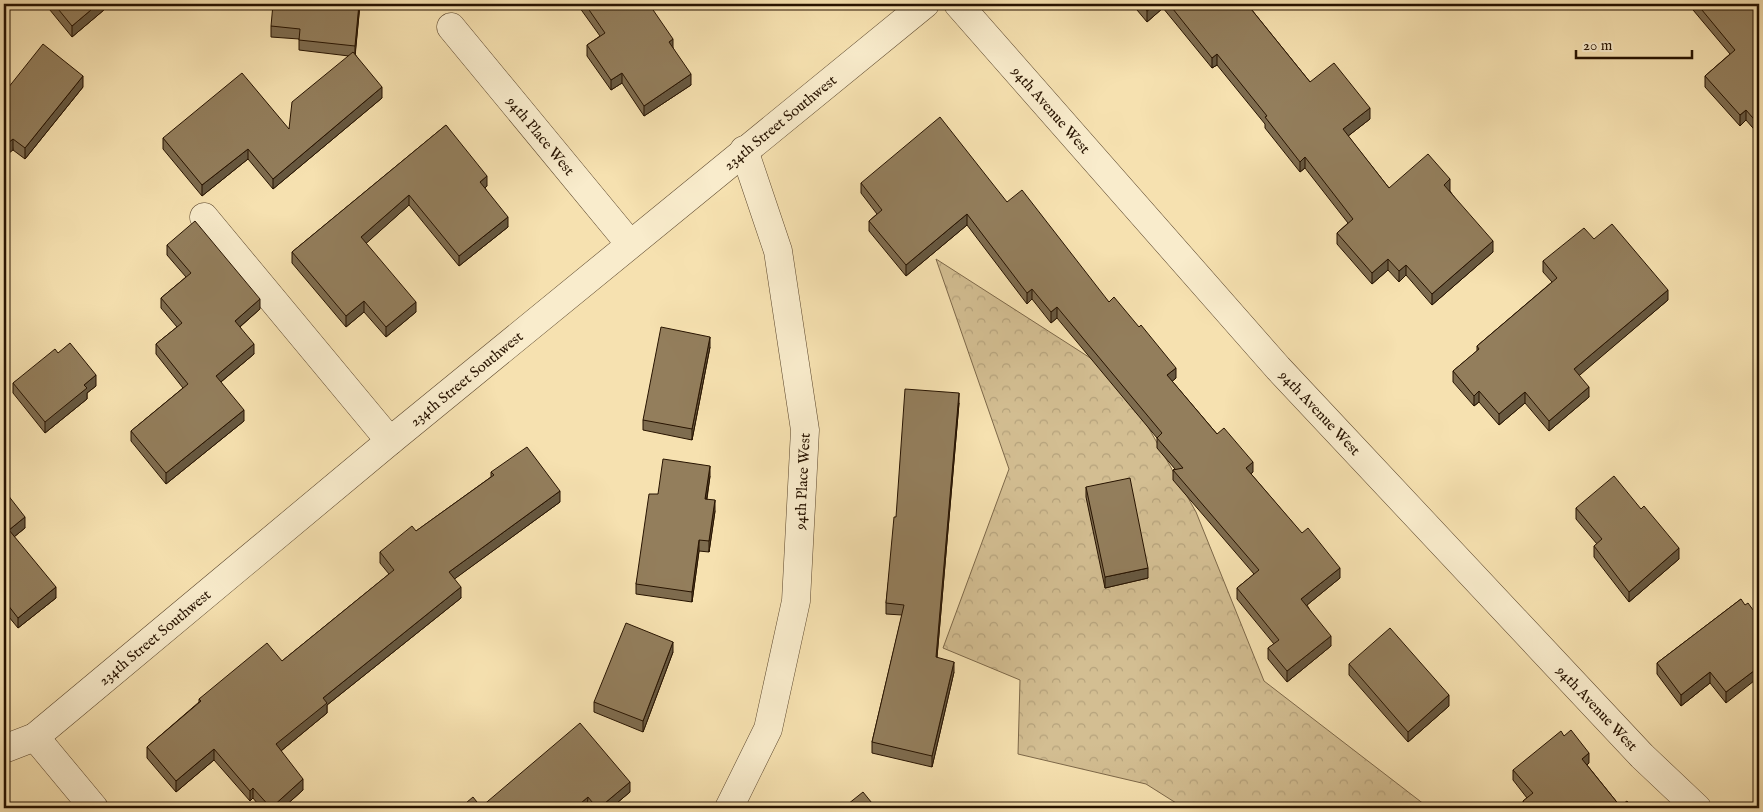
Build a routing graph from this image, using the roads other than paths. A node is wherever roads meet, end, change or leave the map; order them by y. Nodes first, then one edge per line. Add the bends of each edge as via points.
1 (925, 4) edge
2 (958, 4) edge
3 (451, 27) dead end
4 (744, 150) junction
5 (204, 217) dead end
6 (630, 244) junction
7 (390, 441) junction
8 (35, 737) junction
9 (4, 749) edge
10 (94, 808) edge
11 (729, 808) edge
12 (1697, 808) edge

1 - 4 street, 234th Street Southwest
2 - 12 street, 94th Avenue West via 1278,368 1642,756
3 - 6 street, 94th Place West
4 - 6 street, 234th Street Southwest
4 - 11 street, 94th Place West via 778,251 805,430 796,601 768,729
5 - 7 street
6 - 7 street, 234th Street Southwest
7 - 8 street, 234th Street Southwest
8 - 9 street, 234th Street Southwest
8 - 10 street

